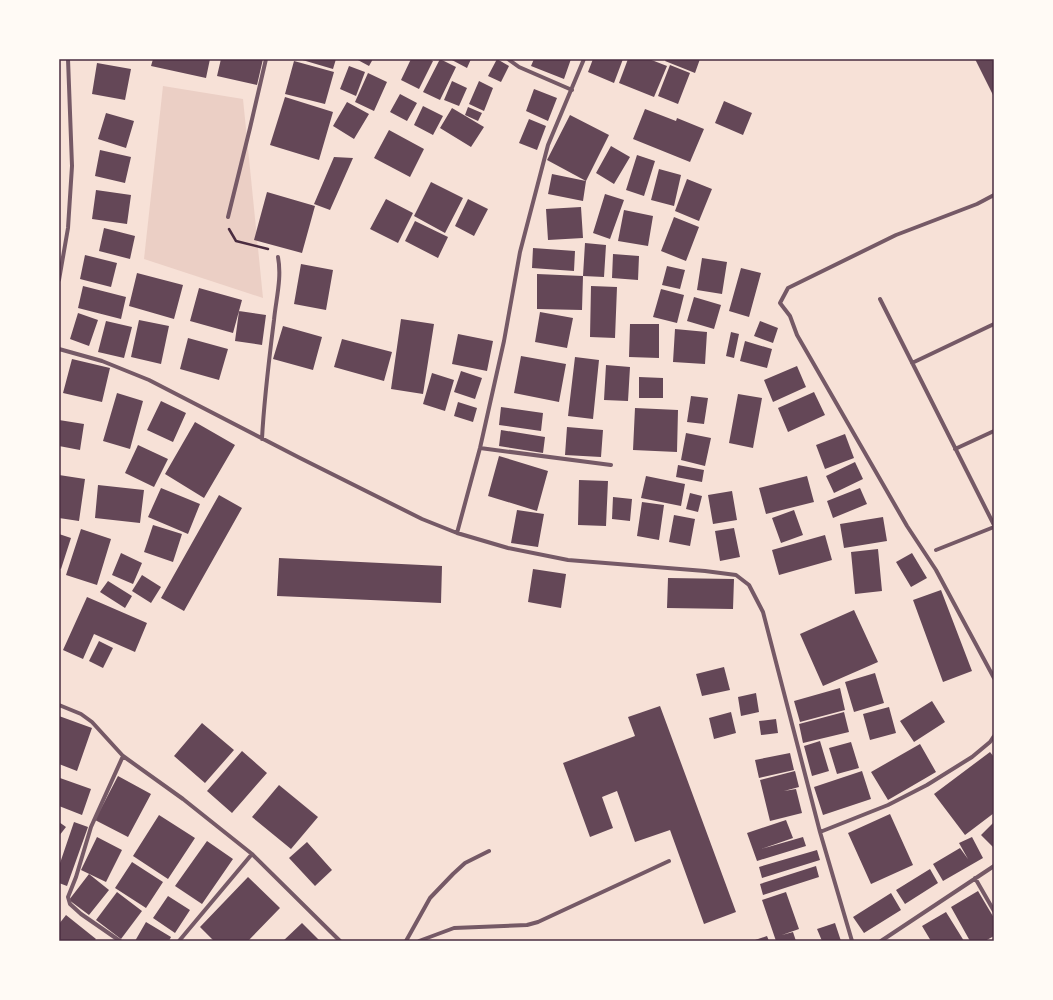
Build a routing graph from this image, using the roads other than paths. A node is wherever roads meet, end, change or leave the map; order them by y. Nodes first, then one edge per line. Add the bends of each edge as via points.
1 (68, 59) edge
2 (266, 59) edge
3 (508, 59) edge
4 (584, 59) edge
5 (572, 90) junction
6 (994, 195) edge
7 (228, 217) road end
8 (278, 257) road end
9 (59, 280) edge
10 (880, 300) dead end
11 (994, 324) edge
12 (59, 349) edge
13 (912, 363) junction
14 (994, 431) edge
15 (262, 439) junction
16 (480, 448) junction
17 (955, 449) junction
18 (611, 465) dead end
19 (994, 526) edge
20 (457, 533) junction
21 (936, 550) dead end
22 (994, 678) edge
23 (59, 705) edge
24 (994, 736) edge
25 (123, 756) junction
26 (820, 832) junction
27 (490, 851) dead end
28 (252, 854) junction
29 (669, 861) dead end
30 (994, 866) edge
31 (975, 878) junction
32 (994, 911) edge
33 (120, 941) edge
34 (179, 941) edge
35 (340, 941) edge
36 (406, 941) edge
37 (419, 941) edge
38 (852, 941) edge
39 (881, 941) edge

1 - 9 street via 72,166 68,228
2 - 7 street
3 - 5 street via 519,67
4 - 5 street
5 - 16 street via 548,145 520,252 504,341
6 - 22 street via 896,235 788,288 780,303 790,316 797,335 907,526 936,570
8 - 15 street via 279,287
10 - 13 street
11 - 13 street
12 - 15 street via 102,361 149,380
13 - 17 street
14 - 17 street
15 - 20 street
16 - 18 street
16 - 20 street
17 - 19 street
19 - 21 street
20 - 26 street via 508,548 568,560 736,575 749,585 763,612
23 - 25 street via 81,714 92,722
24 - 26 street via 972,757 927,785 888,805
25 - 28 street via 183,799
25 - 33 street via 91,827 68,897 70,904 81,914
26 - 38 street
27 - 36 street via 465,863 430,898
28 - 34 street
28 - 35 street
29 - 37 street via 538,922 513,926 454,928
30 - 31 street
31 - 32 street
31 - 39 street

